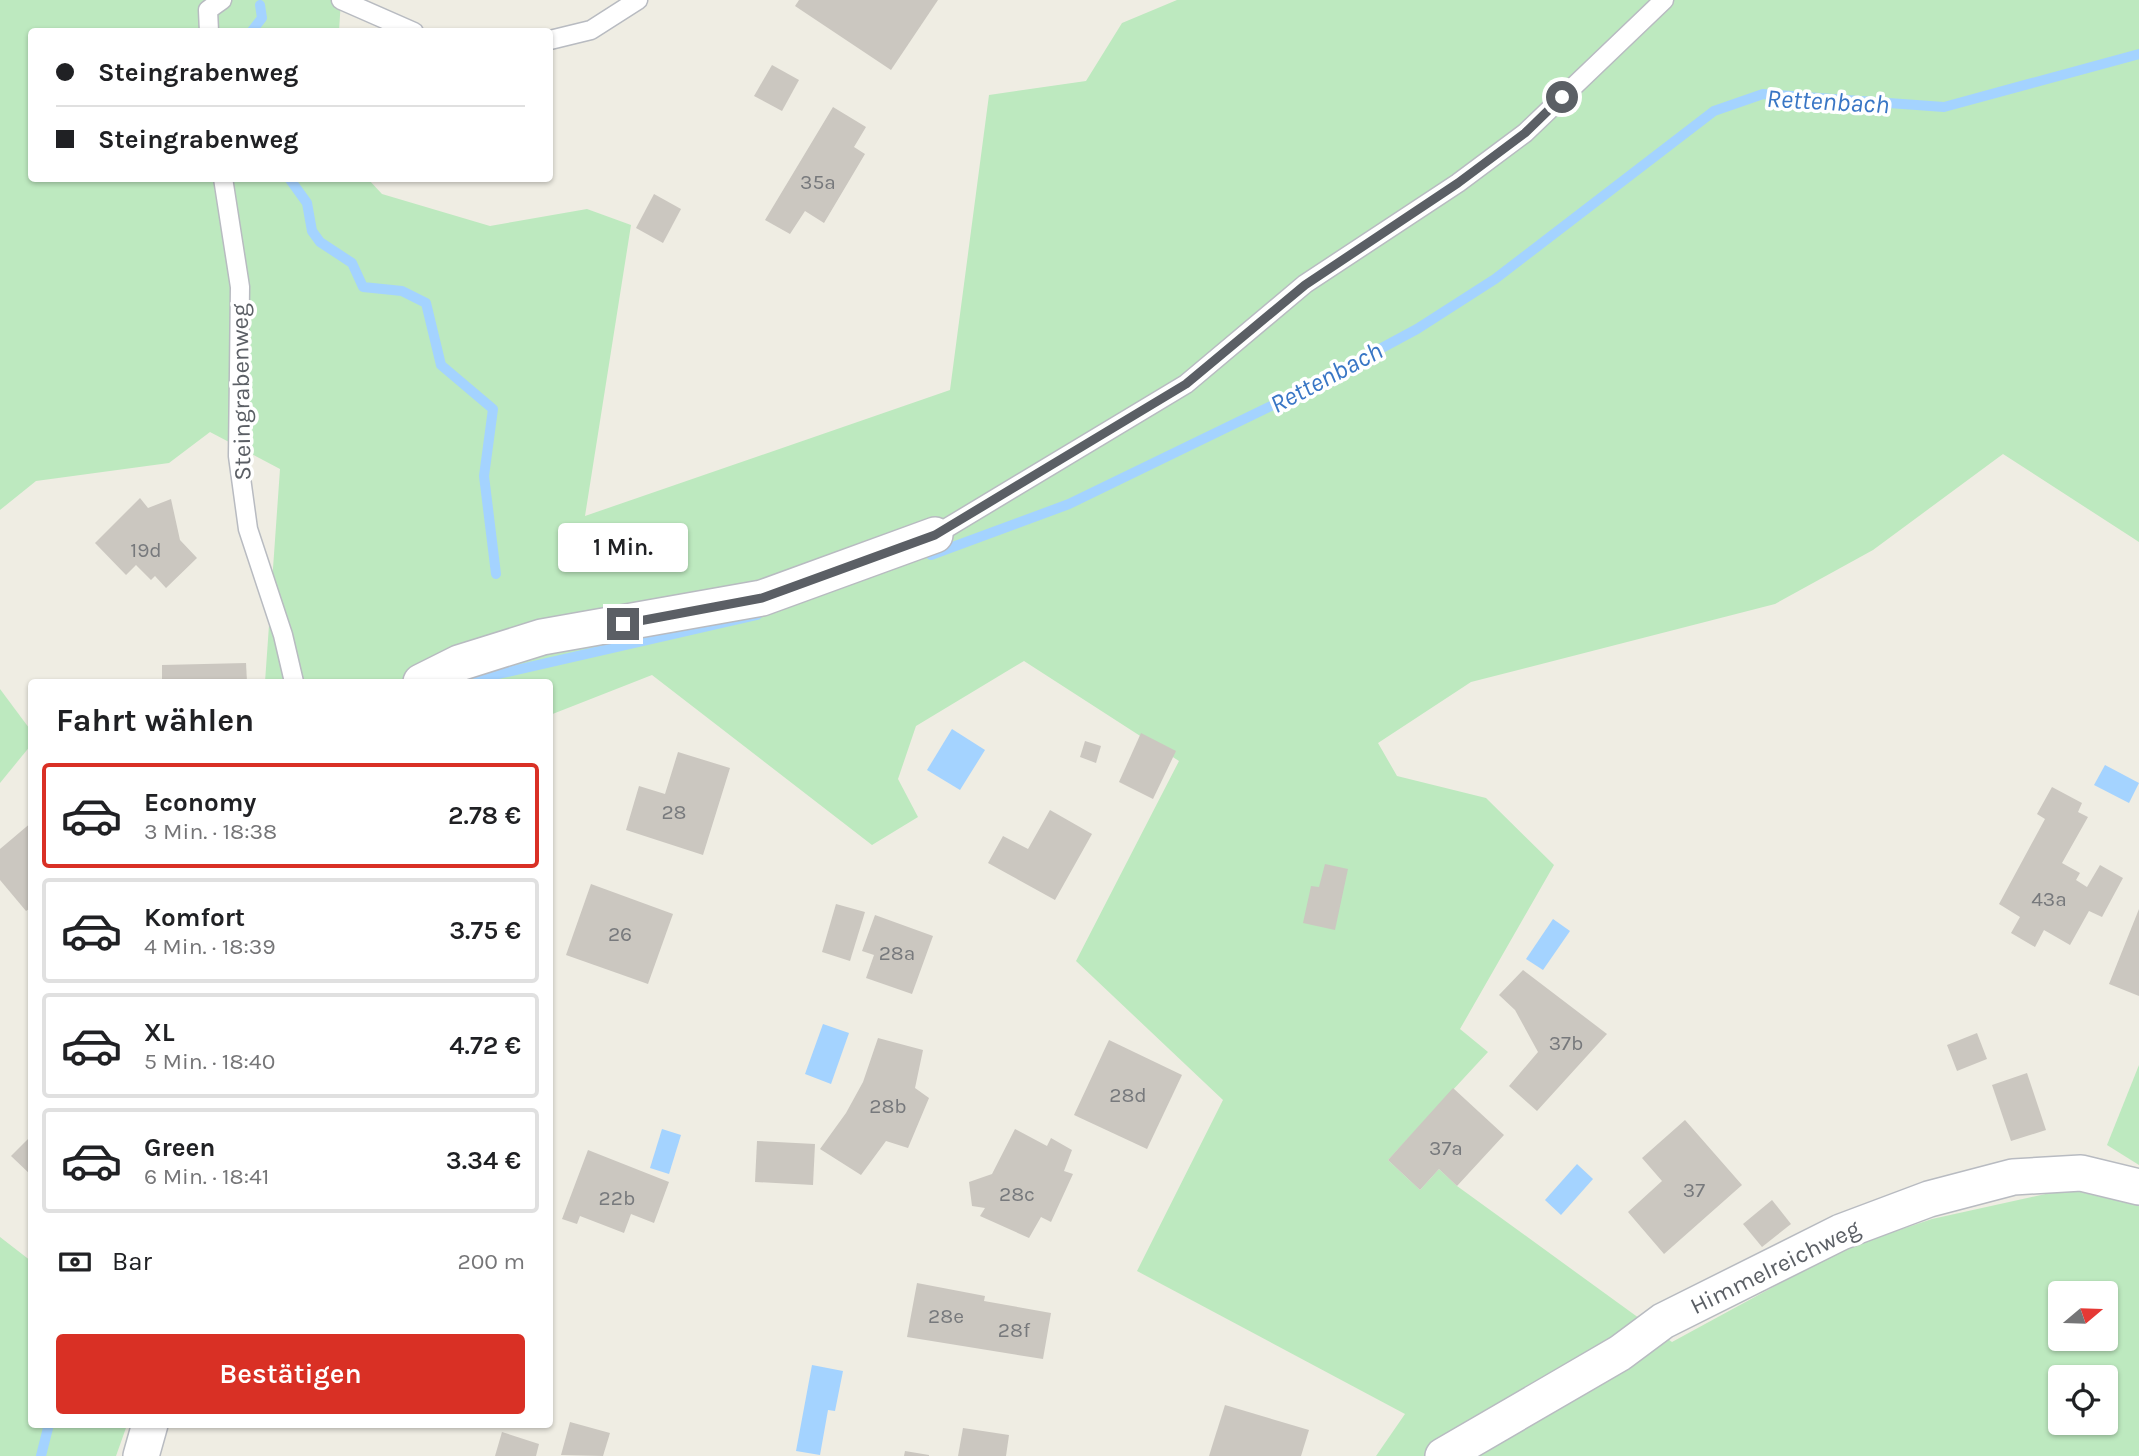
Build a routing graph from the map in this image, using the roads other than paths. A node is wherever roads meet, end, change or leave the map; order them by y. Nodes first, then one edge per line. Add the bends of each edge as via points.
1 (222, 0) edge
2 (341, 0) edge
3 (638, 0) edge
4 (1664, 0) edge
5 (209, 28) edge
6 (405, 28) edge
7 (553, 39) edge
8 (224, 182) edge
9 (935, 535) joint
10 (293, 679) edge
11 (427, 679) edge
12 (2139, 1186) edge
13 (149, 1428) edge
14 (141, 1456) edge
15 (1443, 1456) edge

1 - 5 lane via 208,10
2 - 6 lane
3 - 7 lane via 591,30
4 - 9 lane via 1525,133 1305,285 1186,384
8 - 10 lane, Steingrabenweg via 240,287 237,456 248,529
9 - 11 street via 762,598 542,637 459,663
12 - 15 street, Himmelreichweg via 2081,1173 2012,1177 1929,1199 1841,1232 1663,1321 1619,1353
13 - 14 street

